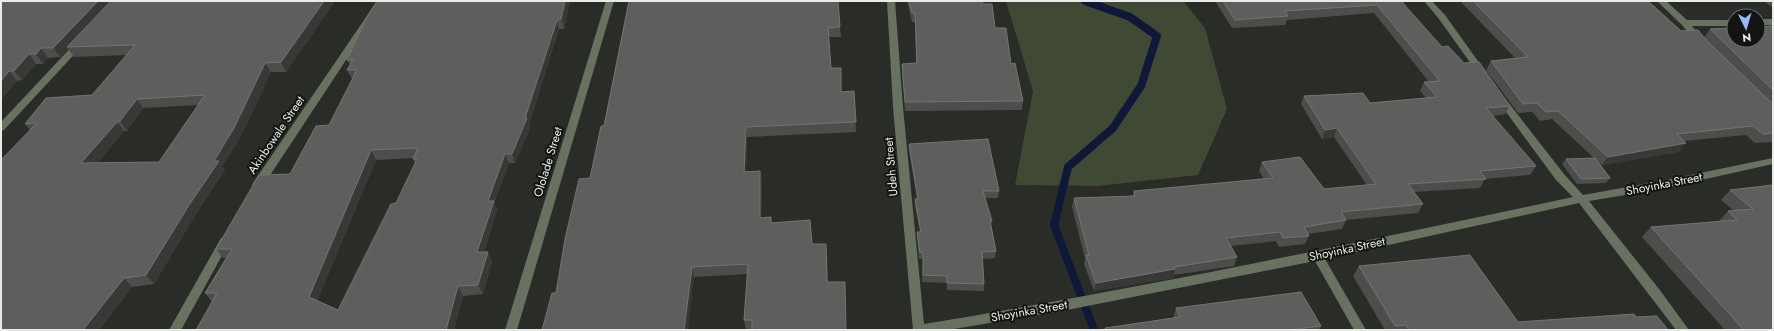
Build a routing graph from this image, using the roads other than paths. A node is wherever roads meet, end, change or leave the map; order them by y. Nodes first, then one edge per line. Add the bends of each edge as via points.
1 (381, 1) edge
2 (610, 1) edge
3 (891, 1) edge
4 (1428, 1) edge
5 (1661, 1) edge
6 (1686, 22) junction
7 (1726, 22) edge
8 (87, 36) edge
9 (1706, 48) edge
10 (1, 128) edge
11 (1773, 161) edge
12 (251, 195) edge
13 (1581, 199) junction
14 (232, 229) edge
15 (1318, 256) junction
16 (175, 330) edge
17 (511, 330) edge
18 (919, 330) edge
19 (1360, 330) edge
20 (1683, 330) edge

1 - 12 street, Akinbowale Street
2 - 17 street, Ololade Street
3 - 18 street, Udeh Street via 898,107
4 - 13 street via 1560,177
5 - 6 street
6 - 7 street
6 - 9 street
8 - 10 street
11 - 13 street, Shoyinka Street
13 - 15 street, Shoyinka Street
13 - 20 street
14 - 16 street
15 - 18 street, Shoyinka Street via 1067,305
15 - 19 street

